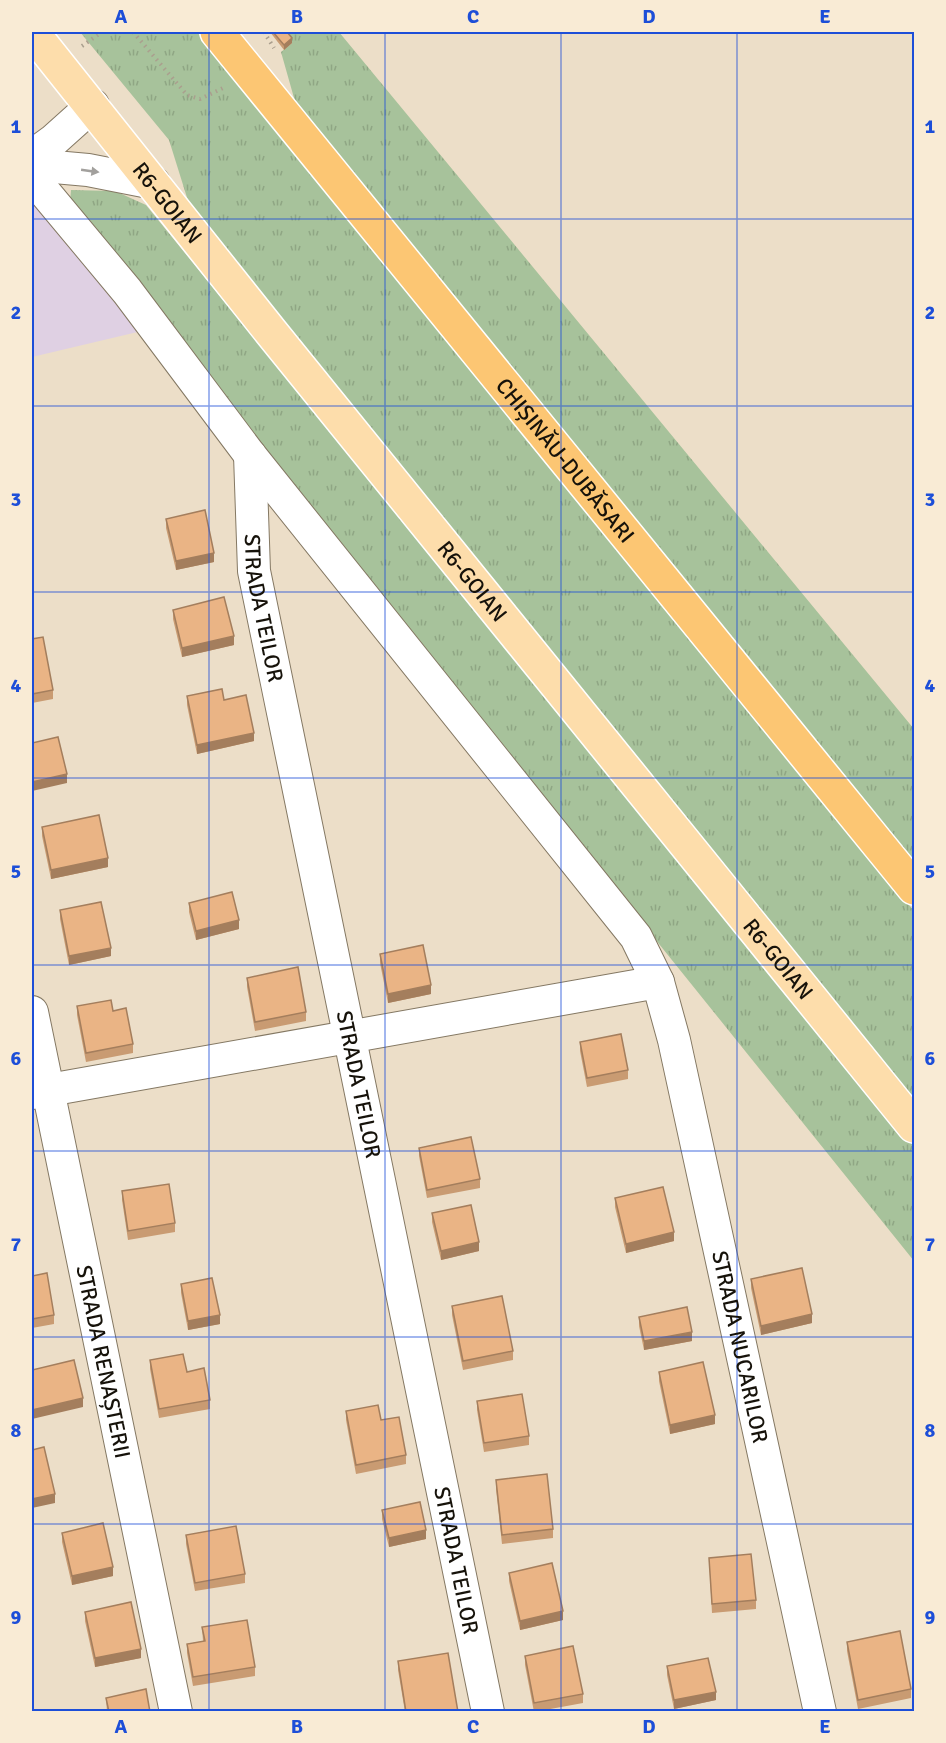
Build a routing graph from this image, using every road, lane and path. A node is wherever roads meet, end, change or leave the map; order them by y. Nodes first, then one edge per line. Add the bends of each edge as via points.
1 (32, 32) edge
2 (102, 32) edge
3 (133, 32) edge
4 (217, 32) edge
5 (264, 32) edge
6 (81, 46) dead end
7 (274, 48) dead end
8 (224, 88) dead end
9 (93, 105) junction
10 (32, 156) edge
11 (32, 165) edge
12 (32, 177) edge
13 (154, 183) junction
14 (250, 455) junction
15 (915, 888) edge
16 (658, 982) junction
17 (32, 1012) edge
18 (350, 1036) junction
19 (40, 1092) edge
20 (915, 1126) edge
21 (176, 1712) edge
22 (488, 1712) edge
23 (820, 1712) edge

1 - 9 main road, R6-GOIAN
2 - 6 path
3 - 8 path via 187,95 200,99
4 - 15 highway, CHIȘINĂU-DUBĂSARI
5 - 7 path
9 - 10 street
9 - 13 main road, R6-GOIAN
11 -> 13 street via 88,170
12 - 14 street, STRADA NUCARILOR via 127,291
13 - 20 main road, R6-GOIAN
14 - 16 street, STRADA NUCARILOR via 596,884 636,937
14 - 18 street, STRADA TEILOR via 254,571
16 - 18 street
16 - 23 street, STRADA NUCARILOR via 674,1040
17 - 19 street, STRADA RENAȘTERII
18 - 19 street
18 - 22 street, STRADA TEILOR
19 - 21 street, STRADA RENAȘTERII

